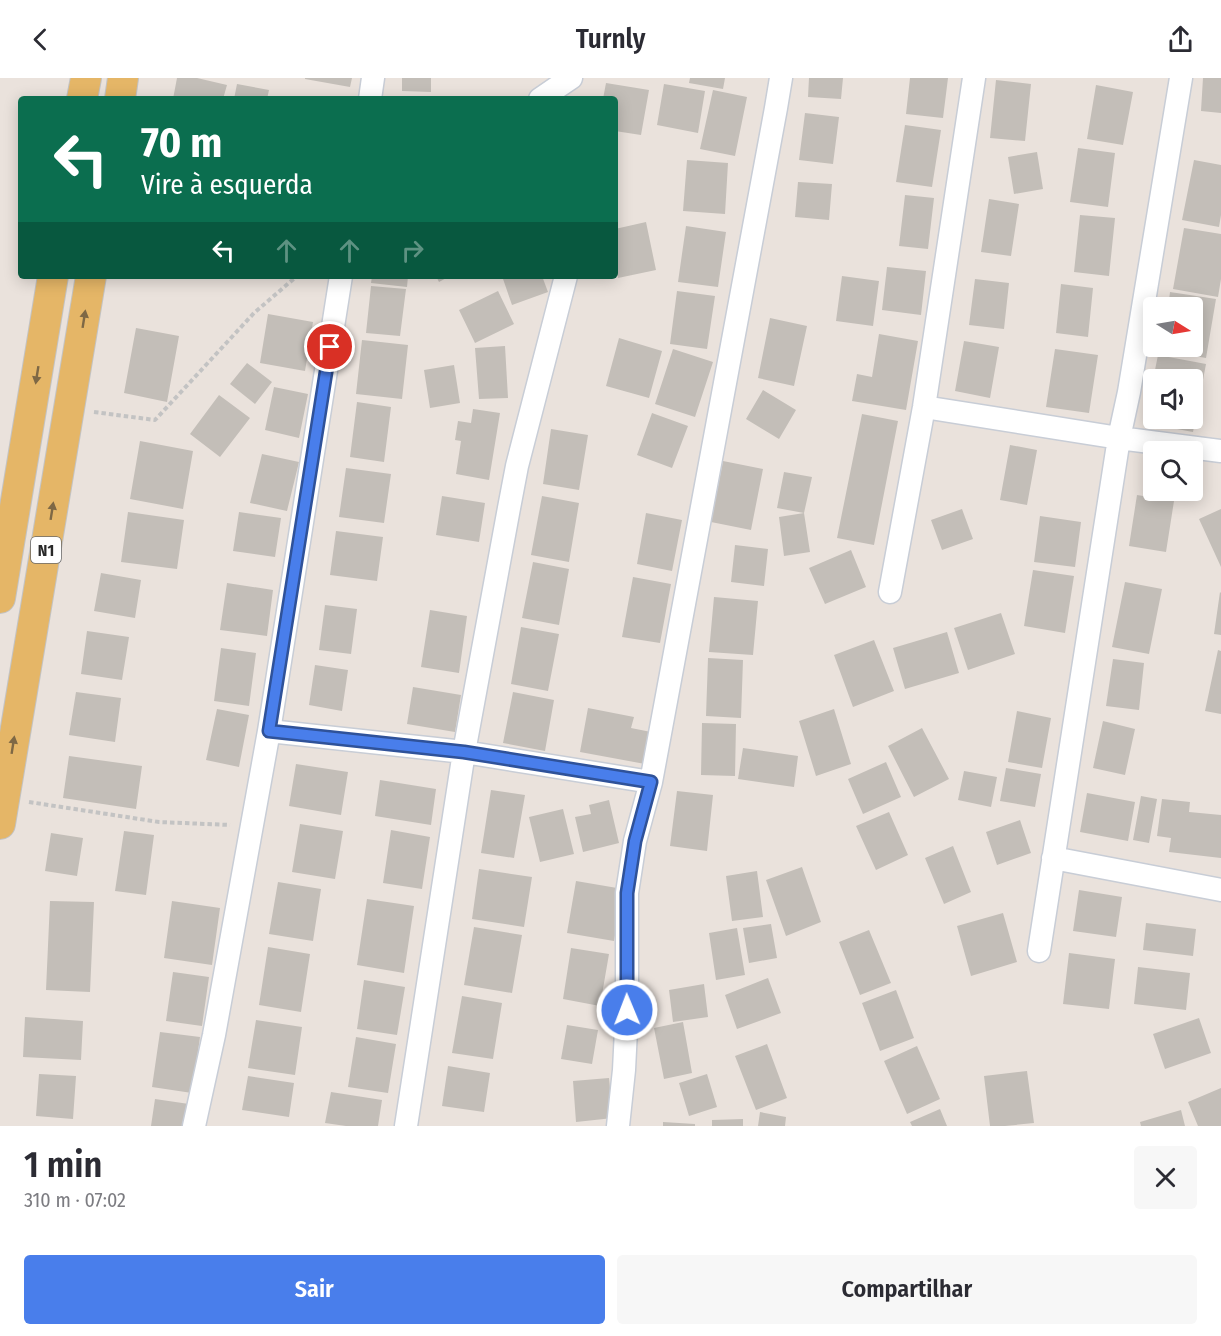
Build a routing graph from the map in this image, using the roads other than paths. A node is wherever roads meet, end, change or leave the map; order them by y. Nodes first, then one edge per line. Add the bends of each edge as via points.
1 (86, 78) edge
2 (123, 78) edge
3 (373, 78) edge
4 (572, 78) edge
5 (781, 78) edge
6 (974, 78) edge
7 (1181, 78) edge
8 (83, 96) edge
9 (120, 96) edge
10 (370, 96) edge
11 (545, 96) edge
12 (575, 96) edge
13 (53, 279) edge
14 (91, 279) edge
15 (341, 279) edge
16 (565, 279) edge
17 (924, 407) junction
18 (1119, 438) junction
19 (1221, 451) edge
20 (890, 592) dead end
21 (0, 598) edge
22 (269, 731) junction
23 (464, 752) junction
24 (651, 782) junction
25 (2, 811) edge
26 (1053, 858) junction
27 (1221, 890) edge
28 (1039, 951) dead end
29 (194, 1126) edge
30 (406, 1126) edge
31 (618, 1126) edge

1 - 8 main road
2 - 9 main road
3 - 10 street
4 - 11 street
4 - 12 street
5 - 24 street
6 - 17 street
7 - 18 street
13 -> 21 main road, N1
25 -> 14 main road, N1
15 - 22 street
16 - 23 street via 517,466
17 - 18 street
17 - 20 street
18 - 19 street
18 - 26 street
22 - 23 street
22 - 29 street
23 - 24 street
23 - 30 street
24 - 31 street via 635,841 627,893 627,1010
26 - 27 street
26 - 28 street

